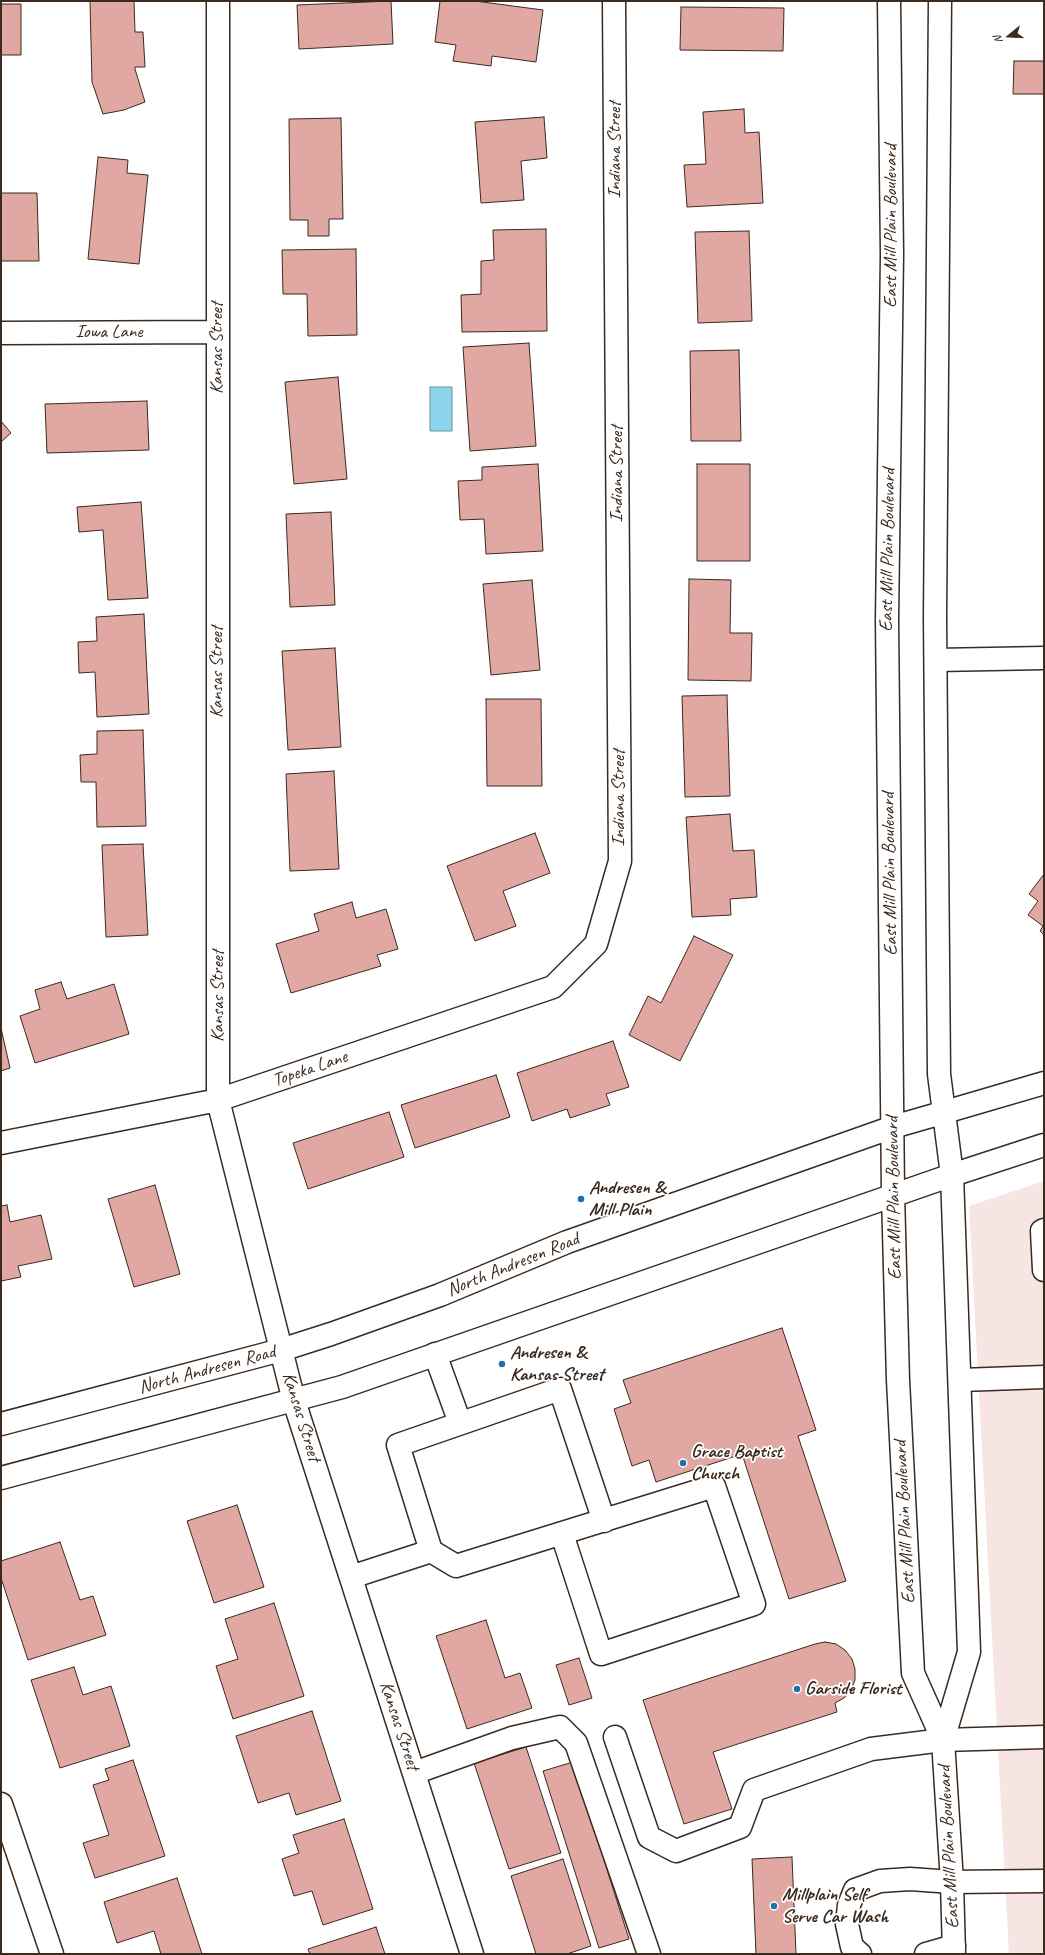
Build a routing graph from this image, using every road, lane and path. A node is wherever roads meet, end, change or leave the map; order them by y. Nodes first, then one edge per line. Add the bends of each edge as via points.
1 (218, 1) edge
2 (614, 1) edge
3 (889, 1) edge
4 (940, 1) edge
5 (217, 332) junction
6 (1, 333) edge
7 (1044, 658) edge
8 (936, 660) junction
9 (596, 944) joint
10 (1044, 1083) edge
11 (218, 1100) junction
12 (945, 1112) junction
13 (893, 1127) junction
14 (1, 1143) edge
15 (1044, 1145) edge
16 (952, 1175) junction
17 (893, 1194) junction
18 (1044, 1230) edge
19 (1044, 1270) edge
20 (281, 1350) junction
21 (435, 1354) junction
22 (1044, 1377) edge
23 (961, 1380) junction
24 (294, 1401) junction
25 (1, 1424) edge
26 (460, 1424) junction
27 (1, 1478) edge
28 (604, 1521) junction
29 (562, 1534) junction
30 (431, 1551) junction
31 (351, 1578) junction
32 (615, 1737) dead end
33 (1044, 1737) edge
34 (944, 1740) junction
35 (414, 1773) junction
36 (1, 1804) edge
37 (1044, 1881) edge
38 (952, 1882) junction
39 (954, 1950) edge
40 (52, 1954) edge
41 (472, 1954) edge
42 (649, 1954) edge
43 (860, 1954) edge
44 (926, 1954) edge

1 - 5 main road, Kansas Street
2 - 9 main road, Indiana Street via 620,861
3 - 13 main road, East Mill Plain Boulevard via 892,255 887,620
4 - 8 main road, East Mill Plain Boulevard
5 - 6 main road, Iowa Lane
5 - 11 main road, Kansas Street
7 - 8 main road
8 - 12 main road, East Mill Plain Boulevard via 939,1074
9 - 11 main road, Topeka Lane via 553,987
10 - 12 main road, North Andresen Road
11 - 14 main road, Topeka Lane
11 - 20 main road, Kansas Street
12 - 13 main road, North Andresen Road
12 - 16 main road, East Mill Plain Boulevard
13 - 17 main road, East Mill Plain Boulevard
13 - 20 main road, North Andresen Road via 567,1242 440,1295
15 - 16 main road
16 - 17 main road
16 - 23 main road, East Mill Plain Boulevard
17 - 21 main road
17 - 34 main road, East Mill Plain Boulevard via 898,1380 913,1673
18 - 19 main road
20 - 24 main road, Kansas Street
20 - 25 main road, North Andresen Road
21 - 24 main road
21 - 26 main road
22 - 23 main road
23 - 34 main road, East Mill Plain Boulevard via 969,1652
24 - 27 main road
24 - 31 main road, Kansas Street
26 - 28 main road via 560,1389
26 - 30 main road via 398,1445
28 - 29 main road
28 - 29 main road via 714,1486 754,1604 601,1654
29 - 30 main road via 456,1566
30 - 31 main road
31 - 35 main road, Kansas Street
32 - 34 main road via 649,1837 676,1851 740,1827 754,1790 871,1749
33 - 34 main road
34 - 38 main road, East Mill Plain Boulevard
35 - 41 main road, Kansas Street
35 - 42 main road via 512,1738 560,1727 576,1743
36 - 40 main road
37 - 38 main road
38 - 39 main road, East Mill Plain Boulevard
38 - 43 main road via 880,1881 855,1890 849,1905 847,1924 852,1947
39 - 44 main road

